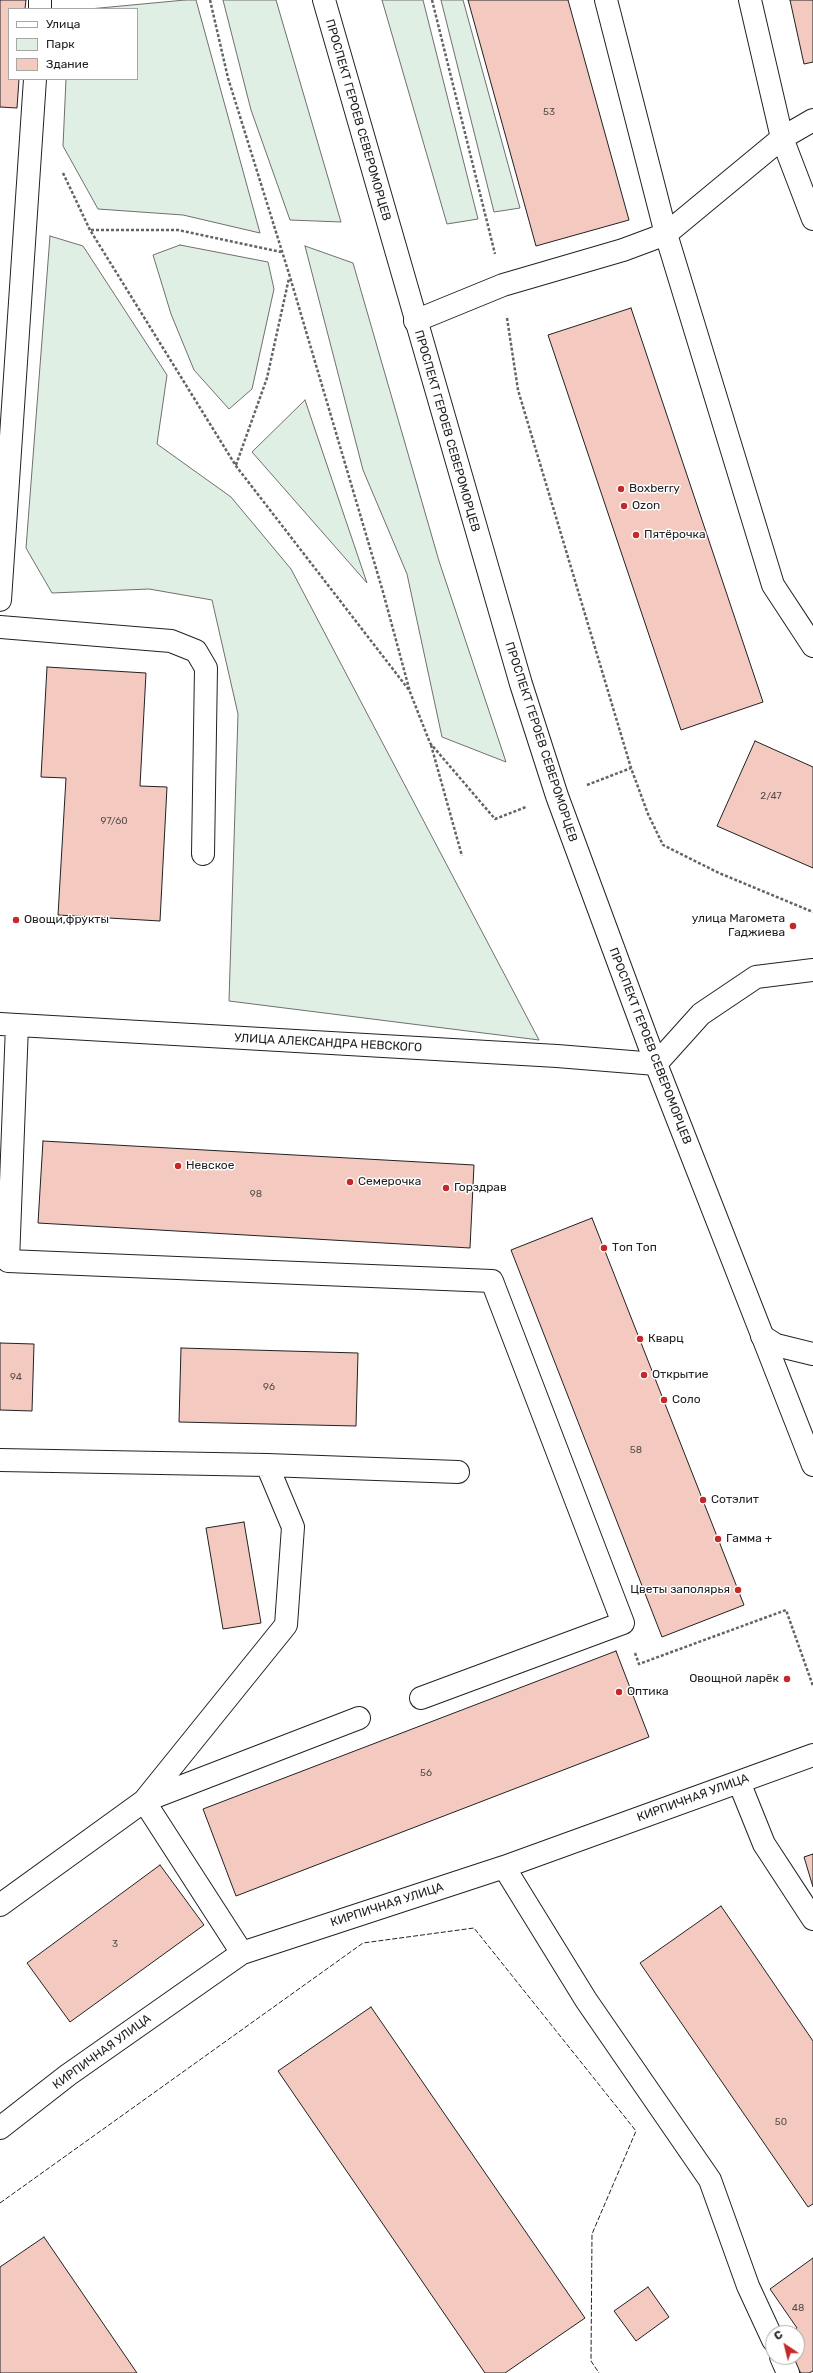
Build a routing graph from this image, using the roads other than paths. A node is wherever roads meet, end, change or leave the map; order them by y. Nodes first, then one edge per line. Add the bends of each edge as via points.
1 (324, 0) edge
2 (606, 0) edge
3 (750, 0) edge
4 (35, 80) edge
5 (813, 120) edge
6 (782, 138) junction
7 (813, 219) edge
8 (666, 234) junction
9 (415, 321) junction
10 (0, 600) edge
11 (0, 627) edge
12 (813, 646) edge
13 (203, 854) dead end
14 (813, 970) edge
15 (8, 1024) edge
16 (656, 1064) junction
17 (4, 1261) edge
18 (762, 1336) junction
19 (813, 1354) edge
20 (0, 1460) edge
21 (813, 1464) edge
22 (267, 1465) junction
23 (458, 1472) dead end
24 (421, 1698) dead end
25 (359, 1718) dead end
26 (813, 1755) edge
27 (739, 1782) junction
28 (144, 1801) junction
29 (504, 1867) junction
30 (0, 1905) edge
31 (813, 1919) edge
32 (242, 1953) junction
33 (0, 2128) edge
34 (766, 2325) edge

1 - 9 street, ПРОСПЕКТ ГЕРОЕВ СЕВЕРОМОРЦЕВ
2 - 8 street
3 - 6 street
4 - 10 street
5 - 6 street
6 - 7 street
6 - 8 street
8 - 9 street via 623,250 503,285
8 - 12 street via 773,585
9 - 16 street, ПРОСПЕКТ ГЕРОЕВ СЕВЕРОМОРЦЕВ via 540,744 566,823
11 - 13 street via 171,641 196,651 206,668
14 - 16 street via 756,977 701,1014
15 - 16 street, УЛИЦА АЛЕКСАНДРА НЕВСКОГО
15 - 17 street
16 - 18 street, ПРОСПЕКТ ГЕРОЕВ СЕВЕРОМОРЦЕВ
17 - 24 street via 492,1281 623,1623
18 - 19 street via 776,1345
18 - 21 street, ПРОСПЕКТ ГЕРОЕВ СЕВЕРОМОРЦЕВ
20 - 22 street
22 - 23 street
22 - 28 street via 293,1527 286,1625
25 - 28 street
26 - 27 street, КИРПИЧНАЯ УЛИЦА
27 - 29 street, КИРПИЧНАЯ УЛИЦА
27 - 31 street via 764,1844
28 - 30 street
28 - 32 street
29 - 32 street, КИРПИЧНАЯ УЛИЦА
29 - 34 street via 586,2000 710,2180 748,2286
32 - 33 street, КИРПИЧНАЯ УЛИЦА via 68,2075

